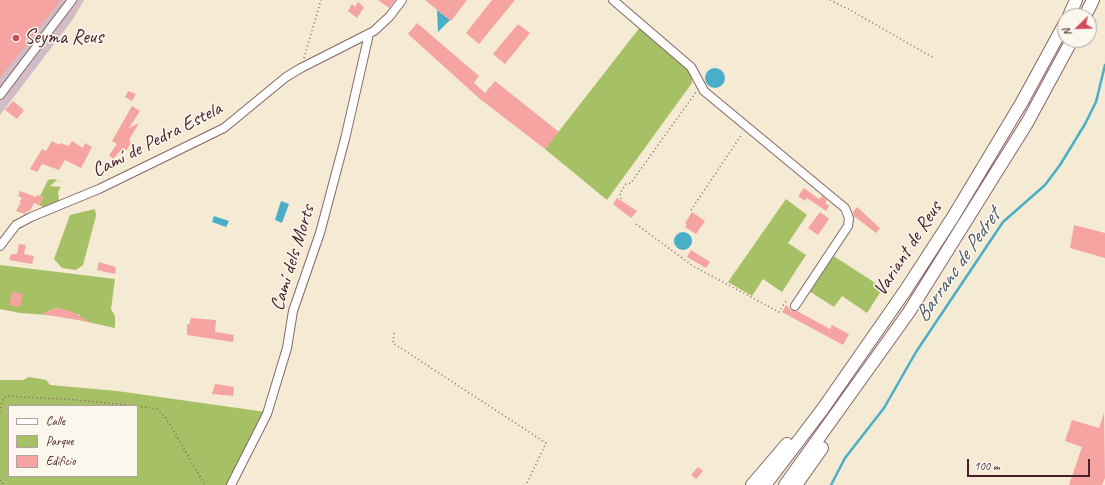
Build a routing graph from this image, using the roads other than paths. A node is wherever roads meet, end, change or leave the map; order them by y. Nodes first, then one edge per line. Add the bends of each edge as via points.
1 (72, 0) edge
2 (402, 0) edge
3 (613, 0) edge
4 (369, 34) junction
5 (1057, 38) edge
6 (1068, 48) edge
7 (0, 95) edge
8 (970, 215) junction
9 (0, 246) edge
10 (905, 291) junction
11 (795, 306) road end
12 (231, 485) edge
13 (752, 485) edge
14 (765, 485) edge
15 (784, 485) edge
16 (796, 485) edge

1 - 7 street
2 - 4 street, Camí de Pedra Estela via 390,16
3 - 11 street via 691,68 704,91 845,208 849,218 848,226
4 - 9 street, Camí de Pedra Estela via 286,77 224,128 99,189 16,225
4 - 12 street, Camí dels Morts via 345,139 320,233 293,311 287,348 268,414
5 - 10 highway, Variant de Reus via 1018,109
6 - 8 highway, Variant de Reus via 1027,123
8 - 15 highway, Variant de Reus via 909,312
8 - 16 highway via 913,316
10 - 13 highway via 783,449
10 - 14 highway, Variant de Reus via 822,410

